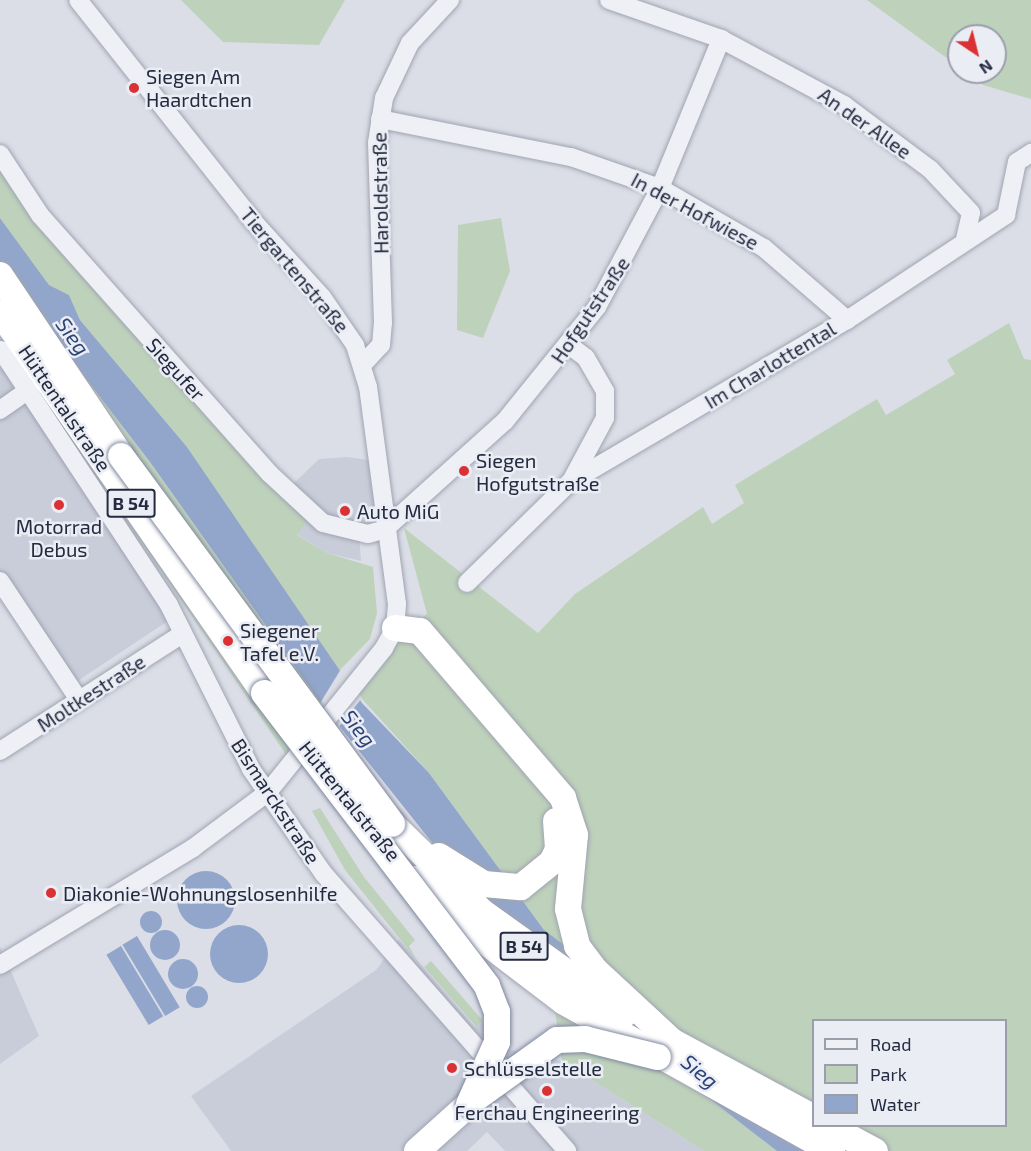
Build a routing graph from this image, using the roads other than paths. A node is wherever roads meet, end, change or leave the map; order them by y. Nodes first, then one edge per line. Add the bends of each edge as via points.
1 (78, 0) edge
2 (450, 0) edge
3 (609, 0) edge
4 (722, 39) junction
5 (380, 119) junction
6 (1031, 153) edge
7 (0, 154) edge
8 (660, 188) junction
9 (965, 239) junction
10 (0, 274) edge
11 (0, 312) edge
12 (847, 320) junction
13 (569, 345) junction
14 (1, 350) edge
15 (363, 364) junction
16 (29, 390) junction
17 (0, 410) edge
18 (570, 483) junction
19 (385, 529) junction
20 (0, 581) edge
21 (467, 583) dead end
22 (395, 627) junction
23 (182, 634) junction
24 (79, 700) junction
25 (0, 751) edge
26 (268, 792) junction
27 (392, 824) junction
28 (391, 854) junction
29 (561, 870) junction
30 (0, 965) edge
31 (667, 1051) junction
32 (506, 1082) junction
33 (469, 1104) junction
34 (812, 1118) edge
35 (832, 1127) edge
36 (417, 1151) edge
37 (430, 1151) edge
38 (567, 1151) edge
39 (832, 1151) edge
40 (875, 1151) edge

1 - 15 street, Tiergartenstraße via 254,222 322,297
2 - 5 street, Haroldstraße via 397,64
3 - 4 street, An der Allee
4 - 8 street, Hofgutstraße
4 - 9 street, An der Allee via 844,105 930,170 971,213
5 - 8 street, In der Hofwiese via 571,157
5 - 15 street, Haroldstraße via 383,323 381,345
6 - 9 street via 1017,162 1006,215
7 - 19 street, Siegufer via 40,215 304,507 338,531 359,535
8 - 12 street, In der Hofwiese via 764,248
8 - 13 street, Hofgutstraße via 621,268
9 - 12 street, Im Charlottental via 945,259
10 - 27 highway, Hüttentalstraße / B 54, bridge via 181,542
11 - 28 highway, Hüttentalstraße / B 54, bridge via 264,693
12 - 18 street, Im Charlottental
13 - 18 street, Im Charlottental via 586,358 605,390 605,418
13 - 19 street, Hofgutstraße via 505,421
14 - 16 street, Bismarckstraße
15 - 19 street, Tiergartenstraße
16 - 17 street
16 - 23 street, Bismarckstraße via 169,605
18 - 21 street, Im Charlottental
19 - 22 street, Tiergartenstraße via 396,582
20 - 24 street
22 - 26 street, bridge via 370,665
22 - 29 highway via 420,631 563,798 575,835
23 - 24 street, Moltkestraße
23 - 26 street, Bismarckstraße
24 - 25 street, Moltkestraße
26 - 30 street via 193,848
26 - 32 street, Bismarckstraße via 340,895
27 - 29 highway via 463,873 498,888
27 - 31 highway, Hüttentalstraße / B 54 via 457,890 537,956
28 - 31 highway, Hüttentalstraße / B 54, bridge via 467,928 524,973
28 - 33 highway, bridge via 493,998 497,1042
29 - 31 highway via 577,946
31 - 33 highway, bridge via 585,1038 557,1040
31 - 34 highway, Hüttentalstraße / B 54
31 - 39 highway, Hüttentalstraße / B 54
32 - 37 street
32 - 38 street, Bismarckstraße
33 - 36 highway
35 - 40 highway

